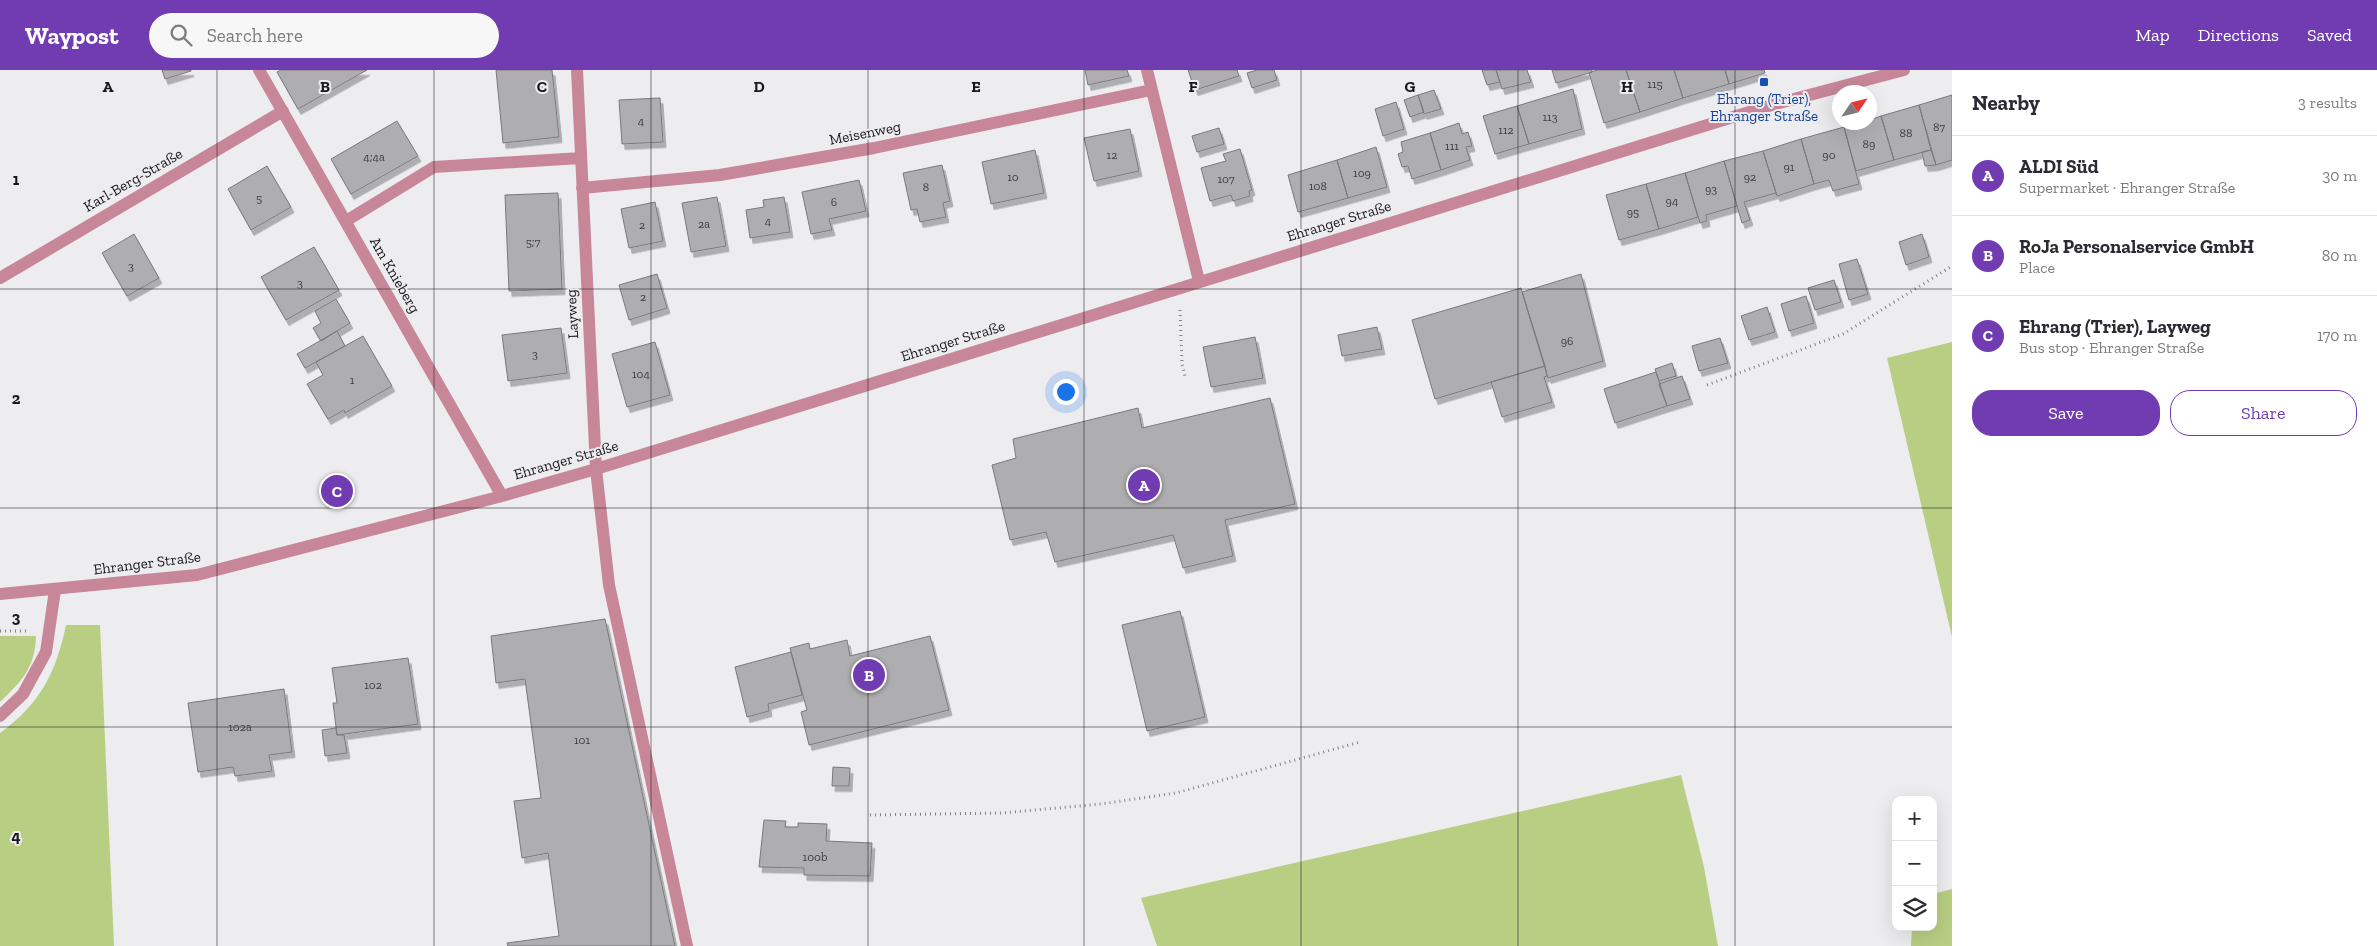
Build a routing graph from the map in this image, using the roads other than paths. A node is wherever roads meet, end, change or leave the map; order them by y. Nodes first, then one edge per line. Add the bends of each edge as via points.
1 (259, 70) edge
2 (577, 70) edge
3 (1147, 70) edge
4 (1904, 70) edge
5 (1151, 90) junction
6 (283, 112) junction
7 (581, 158) junction
8 (582, 188) junction
9 (346, 221) junction
10 (0, 278) edge
11 (1199, 281) junction
12 (596, 469) junction
13 (502, 496) junction
14 (55, 590) junction
15 (0, 594) edge
16 (0, 716) edge
17 (687, 946) edge

1 - 6 street, Am Knieberg
2 - 7 street, Layweg
3 - 5 street
4 - 11 street, Ehranger Straße via 1775,104
5 - 8 street, Meisenweg via 874,148 740,172
5 - 11 street
6 - 9 street, Am Knieberg
6 - 10 street, Karl-Berg-Straße
7 - 8 street, Layweg
7 - 9 street via 434,166
8 - 12 street, Layweg
9 - 13 street, Am Knieberg
11 - 12 street, Ehranger Straße
12 - 13 street, Ehranger Straße
12 - 17 street, Layweg via 609,585
13 - 14 street, Ehranger Straße via 197,575
14 - 15 street, Ehranger Straße
14 - 16 street via 46,652 24,694

